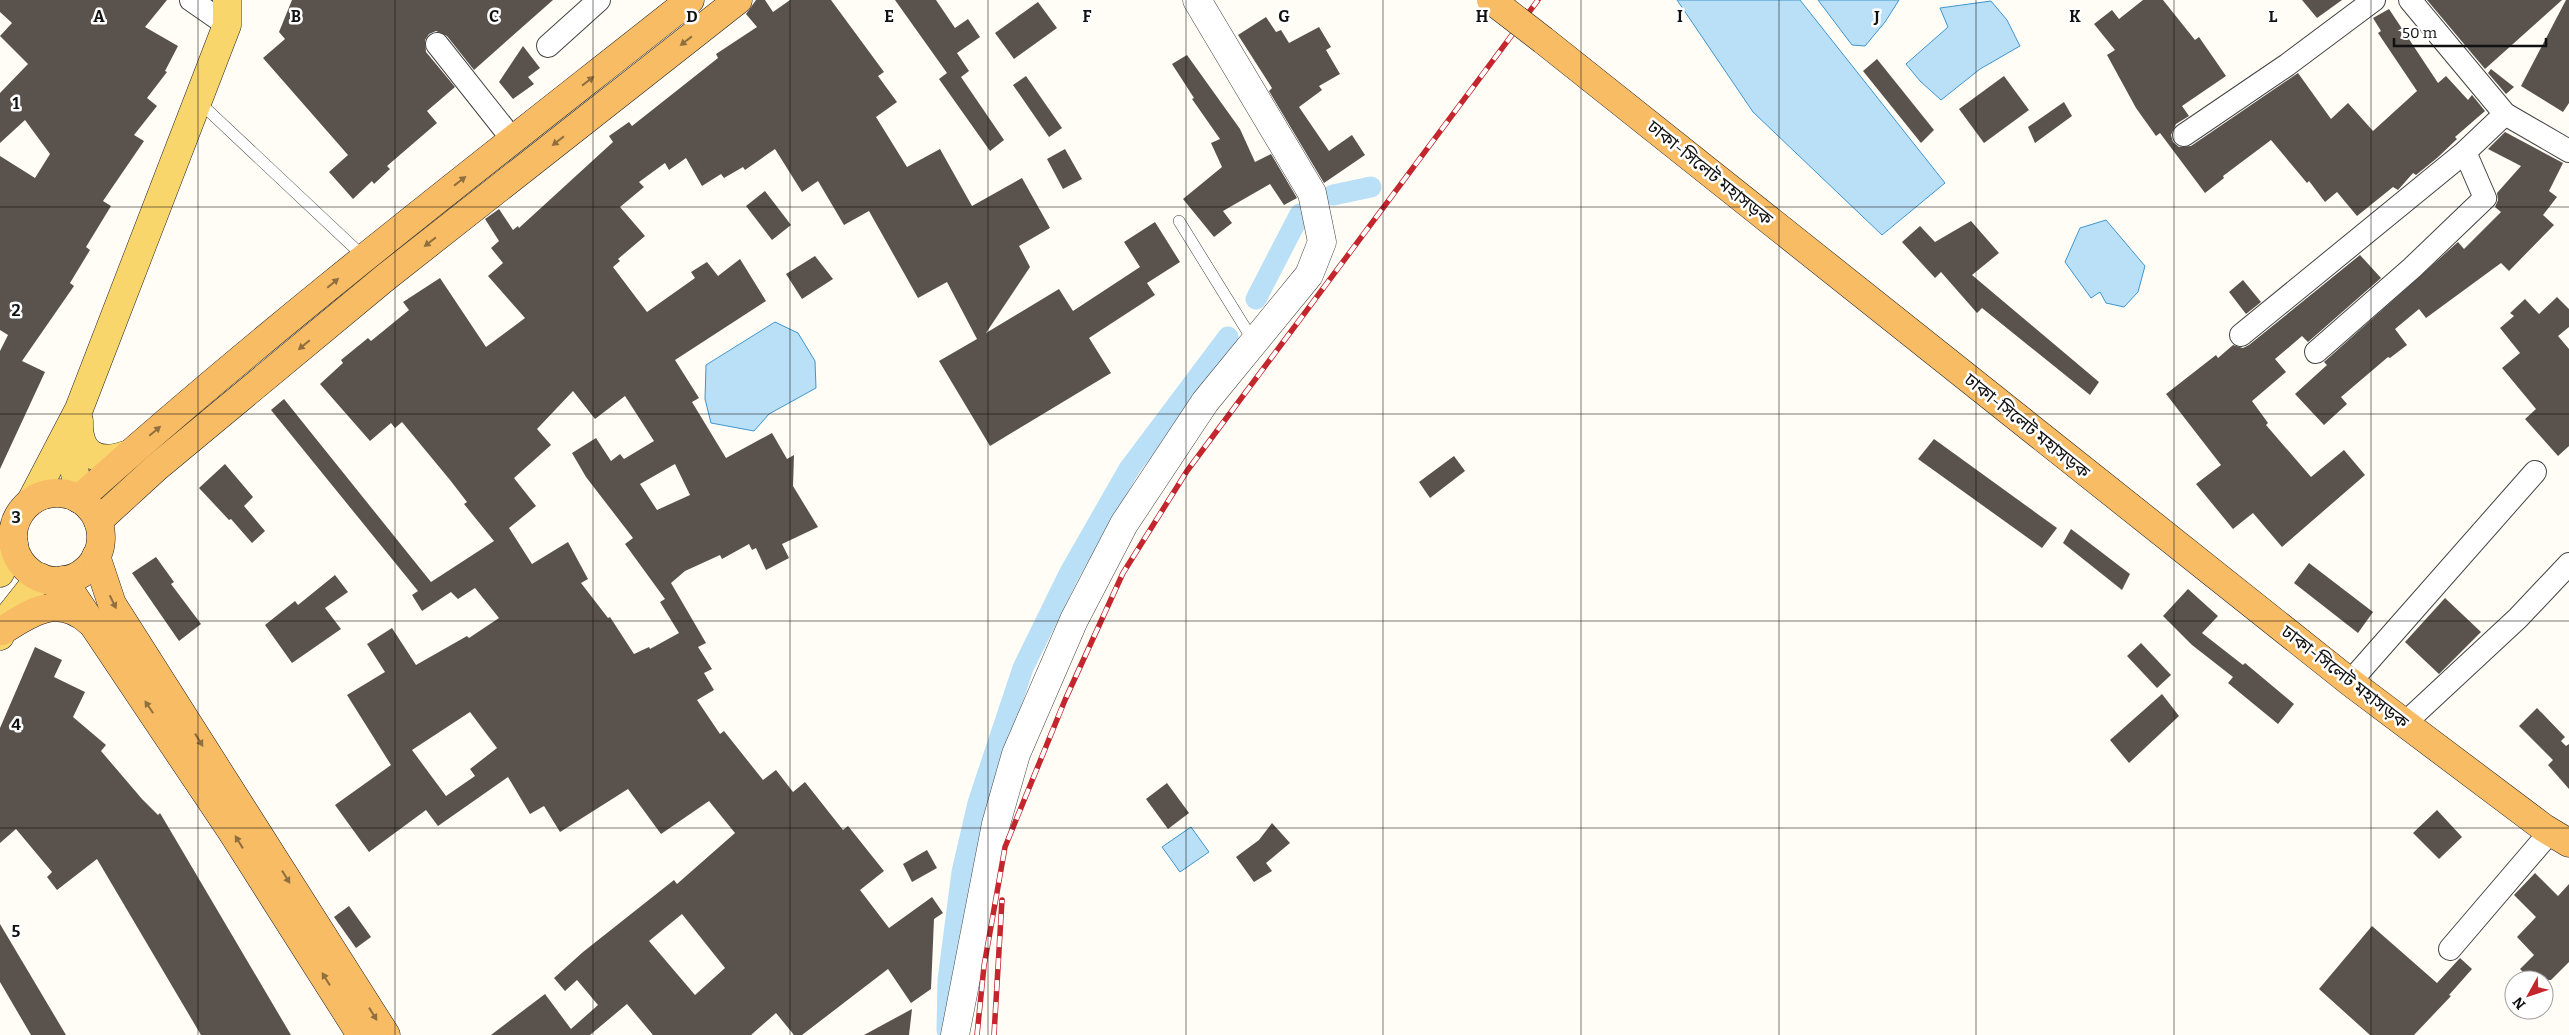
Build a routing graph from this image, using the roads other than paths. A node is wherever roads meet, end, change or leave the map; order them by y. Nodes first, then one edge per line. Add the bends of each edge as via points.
1 (191, 0) edge
2 (248, 0) edge
3 (599, 0) edge
4 (690, 0) edge
5 (738, 0) edge
6 (1197, 0) edge
7 (1491, 0) edge
8 (2374, 0) edge
9 (2410, 0) edge
10 (227, 12) edge
11 (437, 44) dead end
12 (548, 46) dead end
13 (198, 101) junction
14 (2505, 114) junction
15 (2184, 135) dead end
16 (513, 140) junction
17 (2569, 151) edge
18 (2465, 152) junction
19 (1179, 221) dead end
20 (364, 257) junction
21 (2241, 335) dead end
22 (1254, 342) junction
23 (2316, 352) dead end
24 (79, 409) junction
25 (129, 454) junction
26 (2534, 472) dead end
27 (79, 499) junction
28 (31, 501) junction
29 (98, 521) junction
30 (14, 544) junction
31 (96, 556) junction
32 (2569, 564) edge
33 (0, 573) edge
34 (51, 579) junction
35 (97, 628) junction
36 (1, 634) edge
37 (2350, 682) junction
38 (2405, 723) junction
39 (2560, 838) edge
40 (2450, 949) dead end
41 (358, 1034) edge
42 (386, 1035) edge
43 (955, 1035) edge

1 - 10 street
2 - 10 main road
3 - 12 street
16 -> 4 highway
5 -> 29 highway via 386,277 157,467
6 - 22 street via 1312,193 1322,242 1309,276
7 - 37 highway, ঢাকা-সিলেট মহাসড়ক, bridge
8 - 15 street via 2287,65
9 - 14 street
10 - 13 main road
11 - 16 street
13 - 20 lane
13 - 24 main road
14 - 17 street
14 - 18 street
20 -> 16 highway
18 - 21 street
18 - 23 street via 2485,198 2412,268
19 - 22 lane
25 -> 20 highway
22 - 43 street via 1206,402 1124,524 1074,620 1020,745 996,824
24 - 25 main road via 81,437 95,457 110,460
24 - 27 main road via 73,453
24 - 28 main road
25 - 27 highway
26 - 37 street
27 - 28 highway via 54,493
27 - 29 highway
28 - 30 highway via 16,520
29 - 31 highway via 100,545
30 - 33 main road
30 - 34 highway via 27,569
31 - 34 highway via 77,576
31 -> 42 highway via 112,604
32 - 38 street via 2518,618
34 - 35 highway
34 - 36 main road via 10,615
35 - 36 highway via 72,609 61,606 36,611
41 -> 35 highway via 232,832
37 - 38 highway, ঢাকা-সিলেট মহাসড়ক
38 - 39 highway, ঢাকা-সিলেট মহাসড়ক
39 - 40 street

